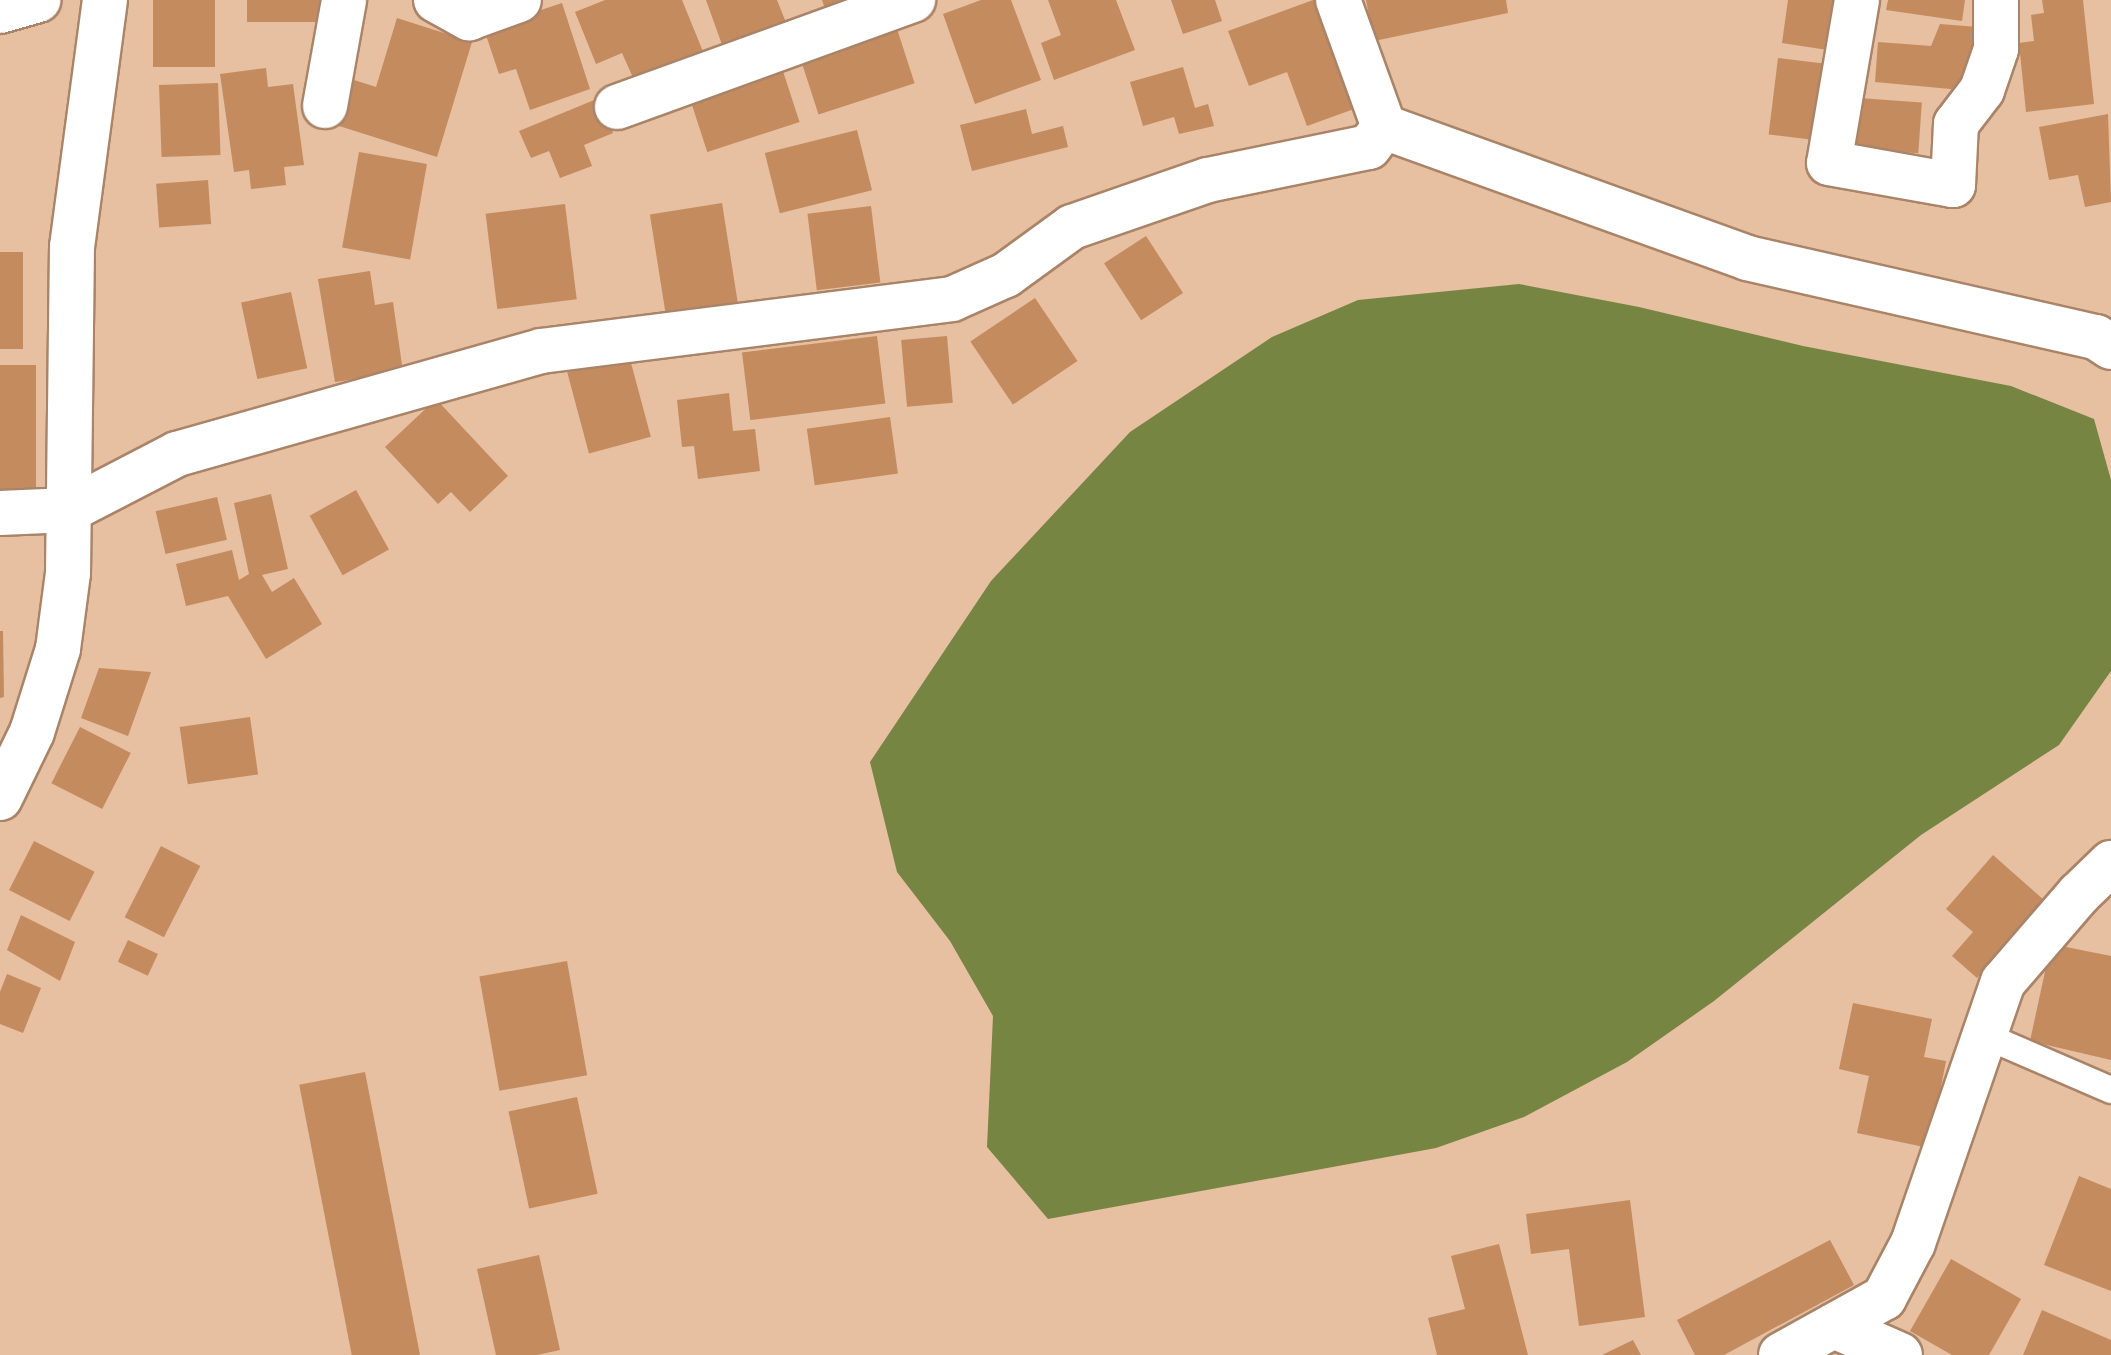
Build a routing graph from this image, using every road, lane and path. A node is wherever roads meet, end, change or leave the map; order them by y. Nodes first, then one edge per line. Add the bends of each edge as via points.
1 (38, 0) edge
2 (105, 0) edge
3 (344, 0) edge
4 (436, 0) edge
5 (519, 0) edge
6 (913, 0) edge
7 (1338, 0) edge
8 (1857, 0) edge
9 (1996, 0) edge
10 (0, 11) edge
11 (325, 106) dead end
12 (617, 107) dead end
13 (1384, 127) junction
14 (2111, 347) edge
15 (69, 510) junction
16 (0, 513) edge
17 (0, 798) edge
18 (2111, 863) edge
19 (1986, 1036) junction
20 (2111, 1090) edge
21 (1834, 1326) junction
22 (1781, 1355) edge
23 (1900, 1355) edge

1 - 10 street
2 - 15 street via 72,247
3 - 11 street
4 - 5 street via 469,18
6 - 12 street
7 - 13 street
8 - 9 street via 1829,163 1953,185 1956,124 1982,90 1996,49
13 - 14 street via 1747,258 2096,337
13 - 15 street via 1369,147 1208,180 1072,227 1006,275 952,299 541,351 177,454
15 - 16 street
15 - 17 street via 58,649 32,732
18 - 19 street via 2003,982
19 - 20 lane
19 - 21 street via 1913,1243 1884,1298
21 - 22 street
21 - 23 street

